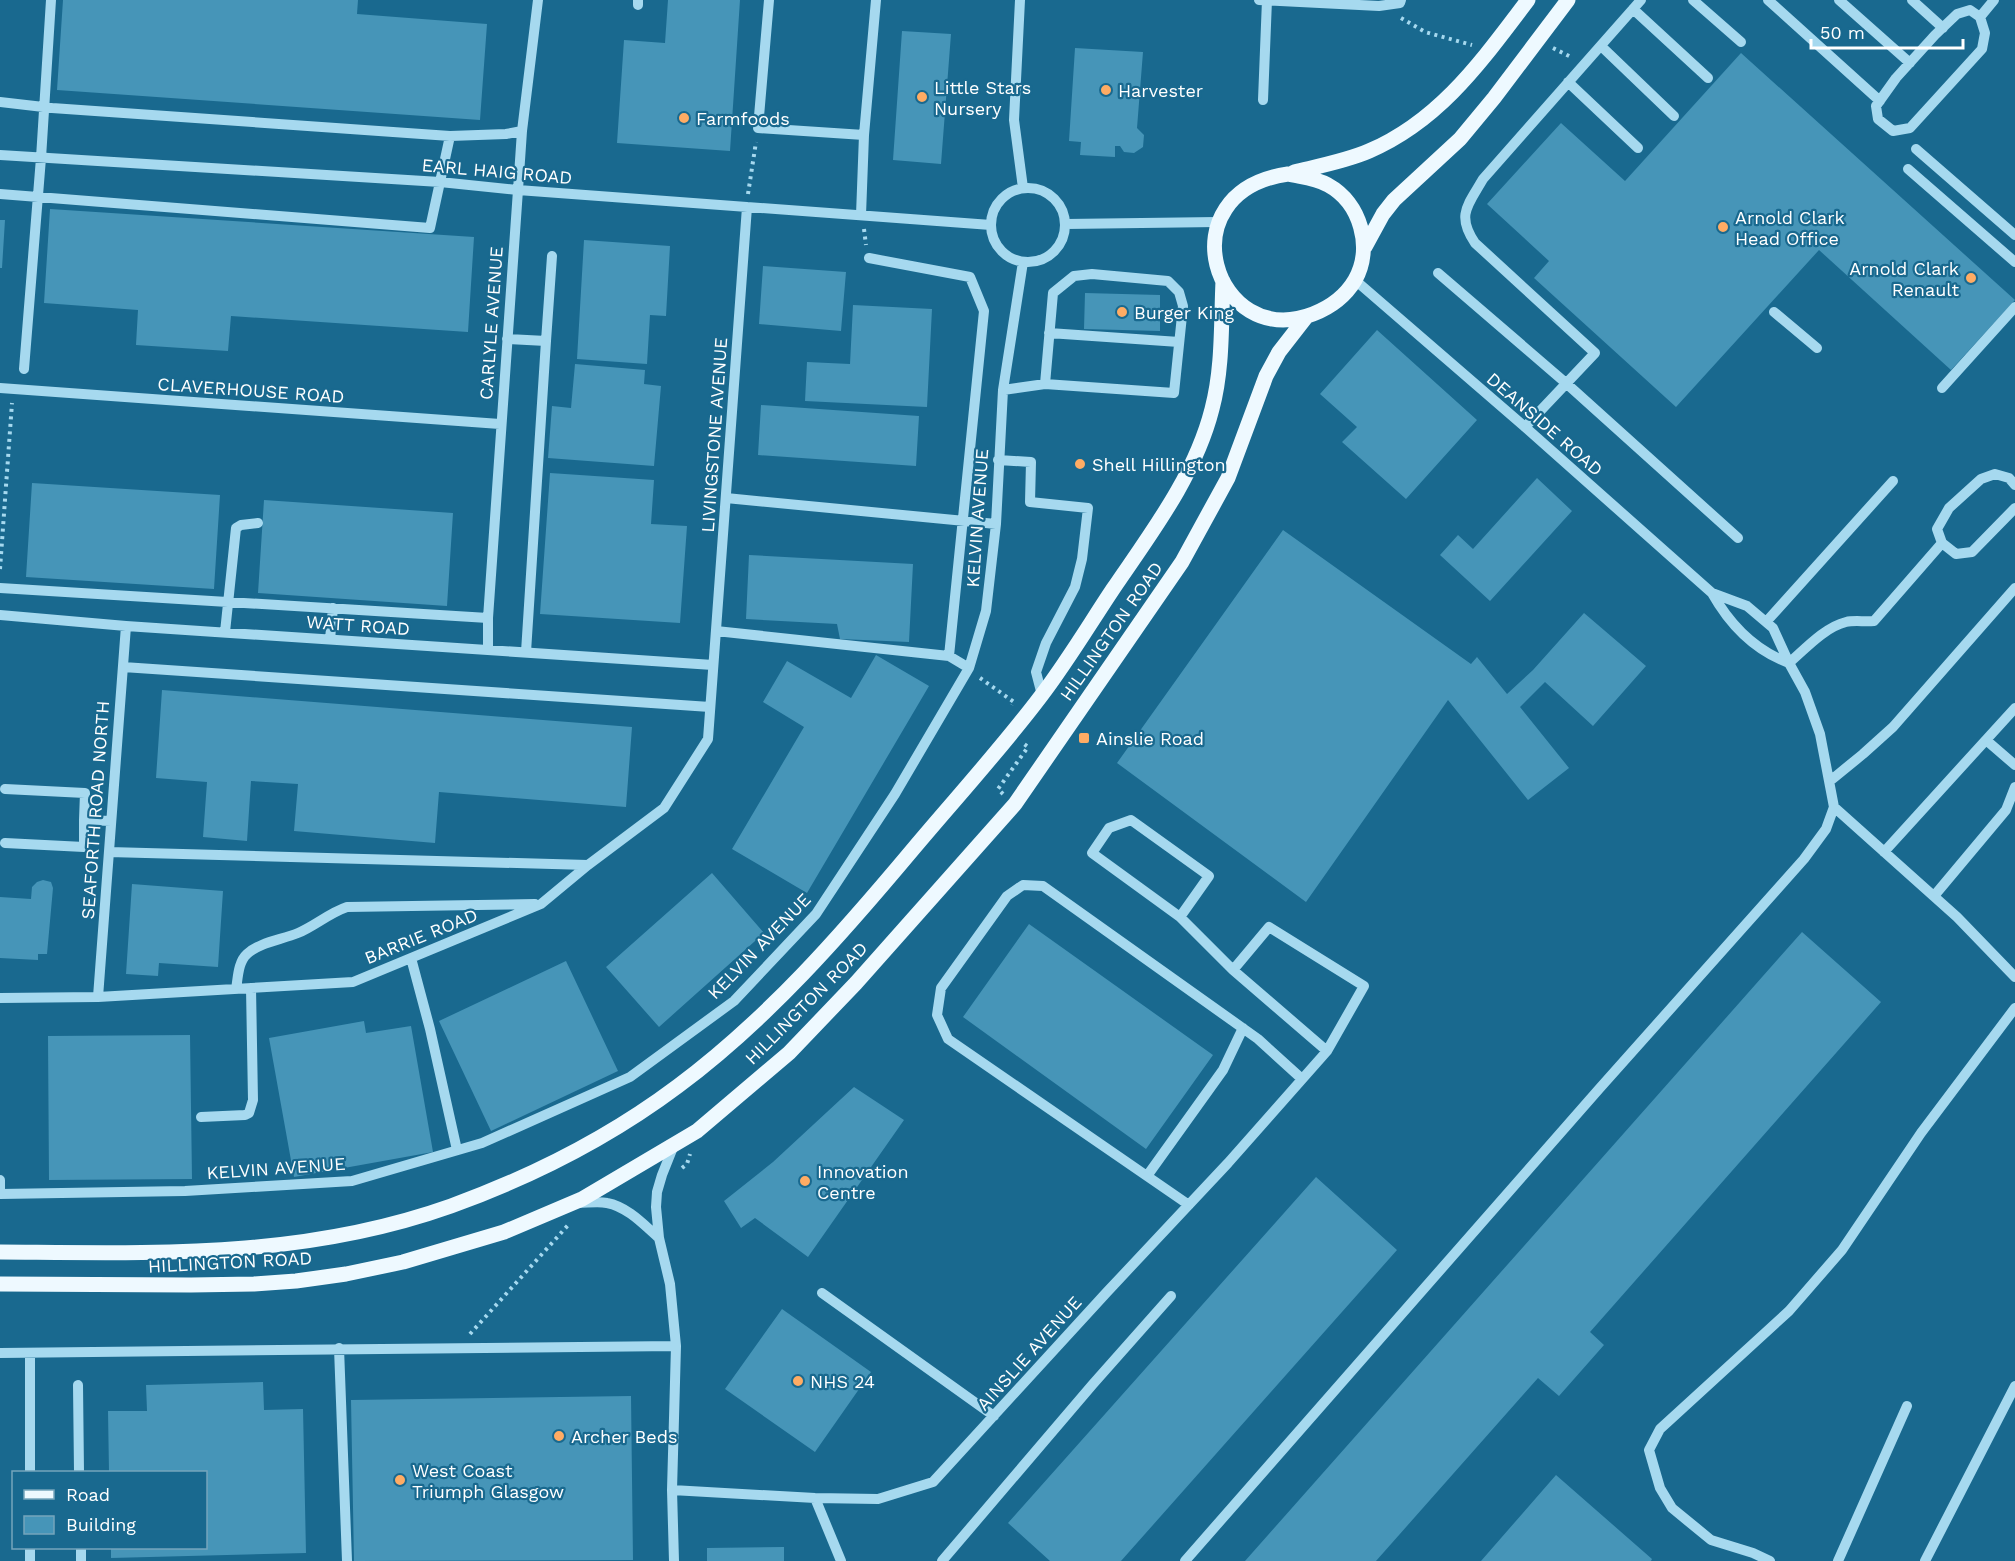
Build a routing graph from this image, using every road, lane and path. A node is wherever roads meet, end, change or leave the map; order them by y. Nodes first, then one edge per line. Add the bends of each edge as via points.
1 (51, 0) edge
2 (538, 0) edge
3 (769, 0) edge
4 (876, 0) edge
5 (1020, 0) edge
6 (1259, 0) edge
7 (1267, 0) edge
8 (1401, 0) edge
9 (1528, 0) edge
10 (1568, 0) edge
11 (1641, 0) edge
12 (1693, 0) edge
13 (1768, 0) edge
14 (1839, 0) edge
15 (1912, 0) edge
16 (1994, 0) edge
17 (1316, 1) edge
18 (1379, 6) junction
19 (1633, 9) junction
20 (1980, 17) junction
21 (1942, 28) junction
22 (1536, 40) junction
23 (1741, 42) dead end
24 (1601, 46) junction
25 (1490, 50) junction
26 (1910, 63) junction
27 (1585, 64) junction
28 (1708, 78) dead end
29 (1568, 82) junction
30 (1263, 100) dead end
31 (1880, 101) junction
32 (0, 102) edge
33 (44, 107) junction
34 (1674, 116) dead end
35 (758, 128) junction
36 (522, 131) junction
37 (864, 135) junction
38 (450, 136) junction
39 (1638, 148) dead end
40 (1916, 149) dead end
41 (0, 155) edge
42 (42, 158) junction
43 (1908, 169) dead end
44 (1288, 174) junction
45 (440, 182) junction
46 (1023, 188) junction
47 (518, 190) junction
48 (0, 194) edge
49 (38, 197) junction
50 (747, 207) junction
51 (861, 215) junction
52 (1217, 222) junction
53 (1066, 224) junction
54 (991, 225) junction
55 (2015, 235) edge
56 (1365, 247) junction
57 (552, 256) dead end
58 (869, 258) joint
59 (1023, 261) junction
60 (2015, 262) edge
61 (1438, 273) dead end
62 (1355, 280) junction
63 (1223, 281) junction
64 (2015, 307) edge
65 (1774, 312) dead end
66 (1308, 316) junction
67 (1049, 333) junction
68 (507, 339) junction
69 (546, 341) junction
70 (1179, 342) junction
71 (1817, 348) dead end
72 (24, 369) dead end
73 (1045, 384) junction
74 (1567, 384) junction
75 (0, 388) edge
76 (1942, 388) dead end
77 (13, 389) junction
78 (1003, 390) junction
79 (500, 424) junction
80 (1525, 428) junction
81 (998, 460) junction
82 (2013, 478) edge
83 (1893, 481) dead end
84 (726, 498) junction
85 (2015, 508) edge
86 (963, 521) junction
87 (258, 523) dead end
88 (996, 524) junction
89 (1737, 538) dead end
90 (1942, 543) junction
91 (0, 569) edge
92 (0, 588) edge
93 (2015, 588) edge
94 (1712, 593) junction
95 (229, 602) junction
96 (333, 608) junction
97 (0, 615) edge
98 (488, 618) junction
99 (1766, 622) junction
100 (126, 626) junction
101 (716, 631) junction
102 (225, 632) junction
103 (330, 639) junction
104 (488, 650) junction
105 (526, 652) junction
106 (949, 656) junction
107 (1789, 663) junction
108 (713, 665) junction
109 (123, 668) junction
110 (969, 668) junction
111 (1042, 695) junction
112 (710, 707) junction
113 (2015, 708) edge
114 (1986, 740) junction
115 (2015, 765) edge
116 (1830, 781) junction
117 (2015, 787) edge
118 (4, 789) dead end
119 (1834, 807) junction
120 (84, 820) junction
121 (111, 821) junction
122 (5, 843) dead end
123 (109, 852) junction
124 (1884, 852) junction
125 (588, 866) junction
126 (1934, 896) junction
127 (542, 904) junction
128 (1180, 917) junction
129 (411, 958) junction
130 (1233, 970) junction
131 (2015, 976) edge
132 (251, 988) junction
133 (236, 989) junction
134 (0, 998) edge
135 (98, 998) junction
136 (2015, 1008) edge
137 (1243, 1028) junction
138 (1327, 1051) junction
139 (1302, 1079) junction
140 (201, 1118) dead end
141 (697, 1131) junction
142 (674, 1145) junction
143 (457, 1150) junction
144 (1147, 1176) junction
145 (0, 1180) edge
146 (659, 1186) junction
147 (0, 1194) edge
148 (571, 1203) junction
149 (1189, 1205) junction
150 (573, 1220) dead end
151 (659, 1238) junction
152 (0, 1252) edge
153 (0, 1284) edge
154 (822, 1293) dead end
155 (1171, 1296) dead end
156 (676, 1346) junction
157 (339, 1348) junction
158 (458, 1348) junction
159 (0, 1353) edge
160 (30, 1353) junction
161 (78, 1385) dead end
162 (2015, 1386) edge
163 (1907, 1406) dead end
164 (994, 1416) junction
165 (30, 1471) edge
166 (79, 1471) edge
167 (672, 1490) junction
168 (815, 1498) junction
169 (347, 1561) edge
170 (674, 1561) edge
171 (841, 1561) edge
172 (942, 1561) edge
173 (1185, 1561) edge
174 (1770, 1561) edge
175 (1838, 1561) edge
176 (1925, 1561) edge

1 - 33 street
2 - 36 street, CARLYLE AVENUE
3 - 35 street
4 - 37 street
5 - 46 street via 1014,120
6 - 7 street
7 - 17 street
7 - 30 street
8 - 18 street
9 - 25 main road
10 - 22 main road
11 - 19 street
12 - 23 street
13 - 31 street
14 - 26 street
15 - 21 street
16 - 20 street
17 - 18 street
18 - 25 path via 1425,32
19 - 24 street
19 - 28 street
20 - 21 street via 1970,10 1957,14
20 - 31 street via 1985,33 1982,49 1910,128 1893,131 1878,119 1876,105
21 - 26 street
22 - 27 path
22 - 56 main road via 1460,139 1394,200
24 - 27 street
24 - 34 street
25 - 44 main road via 1442,103 1397,136 1370,151
26 - 31 street
27 - 29 street
29 - 39 street
29 - 74 street via 1483,179 1466,211 1465,228 1475,243 1595,353
32 - 33 street
33 - 38 street
33 - 42 street
35 - 37 street
35 - 50 path
36 - 38 street
36 - 47 street, CARLYLE AVENUE
37 - 51 street
38 - 45 street
40 - 55 street
41 - 42 street, EARL HAIG ROAD
42 - 45 street, EARL HAIG ROAD
42 - 49 street
43 - 60 street
44 - 52 main road via 1270,177 1243,190
44 - 56 main road via 1311,178 1339,193 1354,212
45 - 47 street, EARL HAIG ROAD
45 - 49 street via 430,228
46 - 53 street via 1053,196
46 - 54 street via 1003,198 992,215
47 - 50 street, EARL HAIG ROAD
47 - 68 street, CARLYLE AVENUE
48 - 49 street
49 - 72 street
50 - 51 street, EARL HAIG ROAD
50 - 84 street, LIVINGSTONE AVENUE
51 - 54 street, EARL HAIG ROAD
51 - 58 path
52 - 53 street
52 - 63 main road via 1215,259
53 - 59 street via 1056,250 1047,257
54 - 59 street via 1001,250
56 - 62 main road
57 - 69 street
58 - 86 street via 970,277 984,311
59 - 78 street, KELVIN AVENUE
61 - 74 street
62 - 66 main road via 1329,308
62 - 80 street, DEANSIDE ROAD
63 - 66 main road via 1235,299 1261,317
63 - 111 main road, HILLINGTON ROAD via 1218,379 1199,446 1174,496
64 - 76 street
65 - 71 street
66 - 141 main road, HILLINGTON ROAD via 1279,352 1266,376 1228,478 1182,562 1015,804 789,1053
67 - 70 street
67 - 70 street via 1053,293 1074,276 1092,274 1168,281 1179,292 1182,306
67 - 73 street
68 - 69 street
68 - 79 street, CARLYLE AVENUE
69 - 105 street
70 - 73 street via 1174,393
73 - 78 street
74 - 80 street
74 - 89 street
75 - 77 street, CLAVERHOUSE ROAD
77 - 79 street, CLAVERHOUSE ROAD
77 - 91 path
78 - 81 street, KELVIN AVENUE
79 - 98 street, CARLYLE AVENUE
80 - 94 street, DEANSIDE ROAD
81 - 88 street, KELVIN AVENUE
81 - 111 street via 1030,462 1030,502 1088,508 1076,587 1046,643 1036,672
82 - 90 street via 1995,474 1981,479 1949,508 1937,529
83 - 99 street
84 - 86 street
84 - 101 street, LIVINGSTONE AVENUE
85 - 90 street via 1972,552 1956,554
86 - 88 street
86 - 106 street
87 - 95 street via 236,528
88 - 110 street, KELVIN AVENUE via 986,611
90 - 107 street via 1874,621 1847,622 1829,630
92 - 95 street
93 - 116 street via 1893,727
94 - 99 street via 1747,606
94 - 107 street via 1732,623 1757,648
95 - 96 street
95 - 102 street
96 - 98 street
96 - 103 street
97 - 100 street, WATT ROAD
98 - 104 street, CARLYLE AVENUE
99 - 107 street via 1773,628
100 - 102 street, WATT ROAD
100 - 109 street, SEAFORTH ROAD NORTH
101 - 106 street
101 - 108 street, LIVINGSTONE AVENUE
102 - 103 street, WATT ROAD
103 - 104 street, WATT ROAD
104 - 105 street, WATT ROAD
105 - 108 street, WATT ROAD
106 - 110 street
107 - 116 street via 1805,692 1820,734
108 - 112 street, BARRIE ROAD
109 - 112 street
109 - 121 street, SEAFORTH ROAD NORTH
110 - 143 street, KELVIN AVENUE via 895,794 816,914 734,1001 630,1077 482,1143
111 - 152 main road, HILLINGTON ROAD via 878,892 770,1007 679,1086 564,1157 447,1207 326,1239 198,1252
112 - 125 street, BARRIE ROAD via 708,739 664,808
113 - 114 street
114 - 115 street
114 - 124 street
116 - 119 street
117 - 126 street via 2006,810
118 - 120 street via 85,794
119 - 124 street
119 - 173 street via 1826,829 1804,860
120 - 121 street
120 - 122 street via 84,847
121 - 123 street, SEAFORTH ROAD NORTH
123 - 125 street
123 - 135 street, SEAFORTH ROAD NORTH
124 - 126 street
125 - 127 street, BARRIE ROAD
126 - 131 street
127 - 129 street, BARRIE ROAD
127 - 133 street via 336,910 297,933 246,955
128 - 128 street via 1092,853 1109,828 1131,820 1209,876
128 - 130 street
129 - 132 street, BARRIE ROAD via 353,982
129 - 143 street
130 - 138 street
130 - 138 street, AINSLIE AVENUE via 1269,927 1364,986
132 - 133 street, BARRIE ROAD
132 - 140 street via 253,1100 249,1113
133 - 135 street, BARRIE ROAD
134 - 135 street, BARRIE ROAD
136 - 174 street via 1921,1133 1842,1250 1789,1311 1660,1429 1649,1450 1660,1488 1672,1508 1711,1540
137 - 139 street
137 - 144 street via 1223,1070
137 - 144 street via 1043,886 1023,885 1007,896 941,988 937,1015 948,1039
138 - 139 street, AINSLIE AVENUE
139 - 149 street, AINSLIE AVENUE
141 - 142 main road, HILLINGTON ROAD
141 - 146 path via 687,1164
142 - 146 street
142 - 148 main road, HILLINGTON ROAD
143 - 147 street, KELVIN AVENUE via 352,1181 185,1191
144 - 149 street
145 - 147 street
146 - 151 street
148 - 151 street via 606,1202 628,1212
148 - 153 main road, HILLINGTON ROAD via 504,1232 450,1249 336,1275 191,1286
149 - 164 street, AINSLIE AVENUE
150 - 158 path
151 - 156 street via 670,1284
154 - 164 street
155 - 172 street
156 - 158 street
156 - 167 street
157 - 158 street
157 - 160 street
157 - 169 street
159 - 160 street
160 - 165 street
161 - 166 street
162 - 176 street
163 - 175 street
164 - 168 street, AINSLIE AVENUE via 933,1482 878,1499
167 - 168 street, AINSLIE AVENUE
167 - 170 street
168 - 171 street

